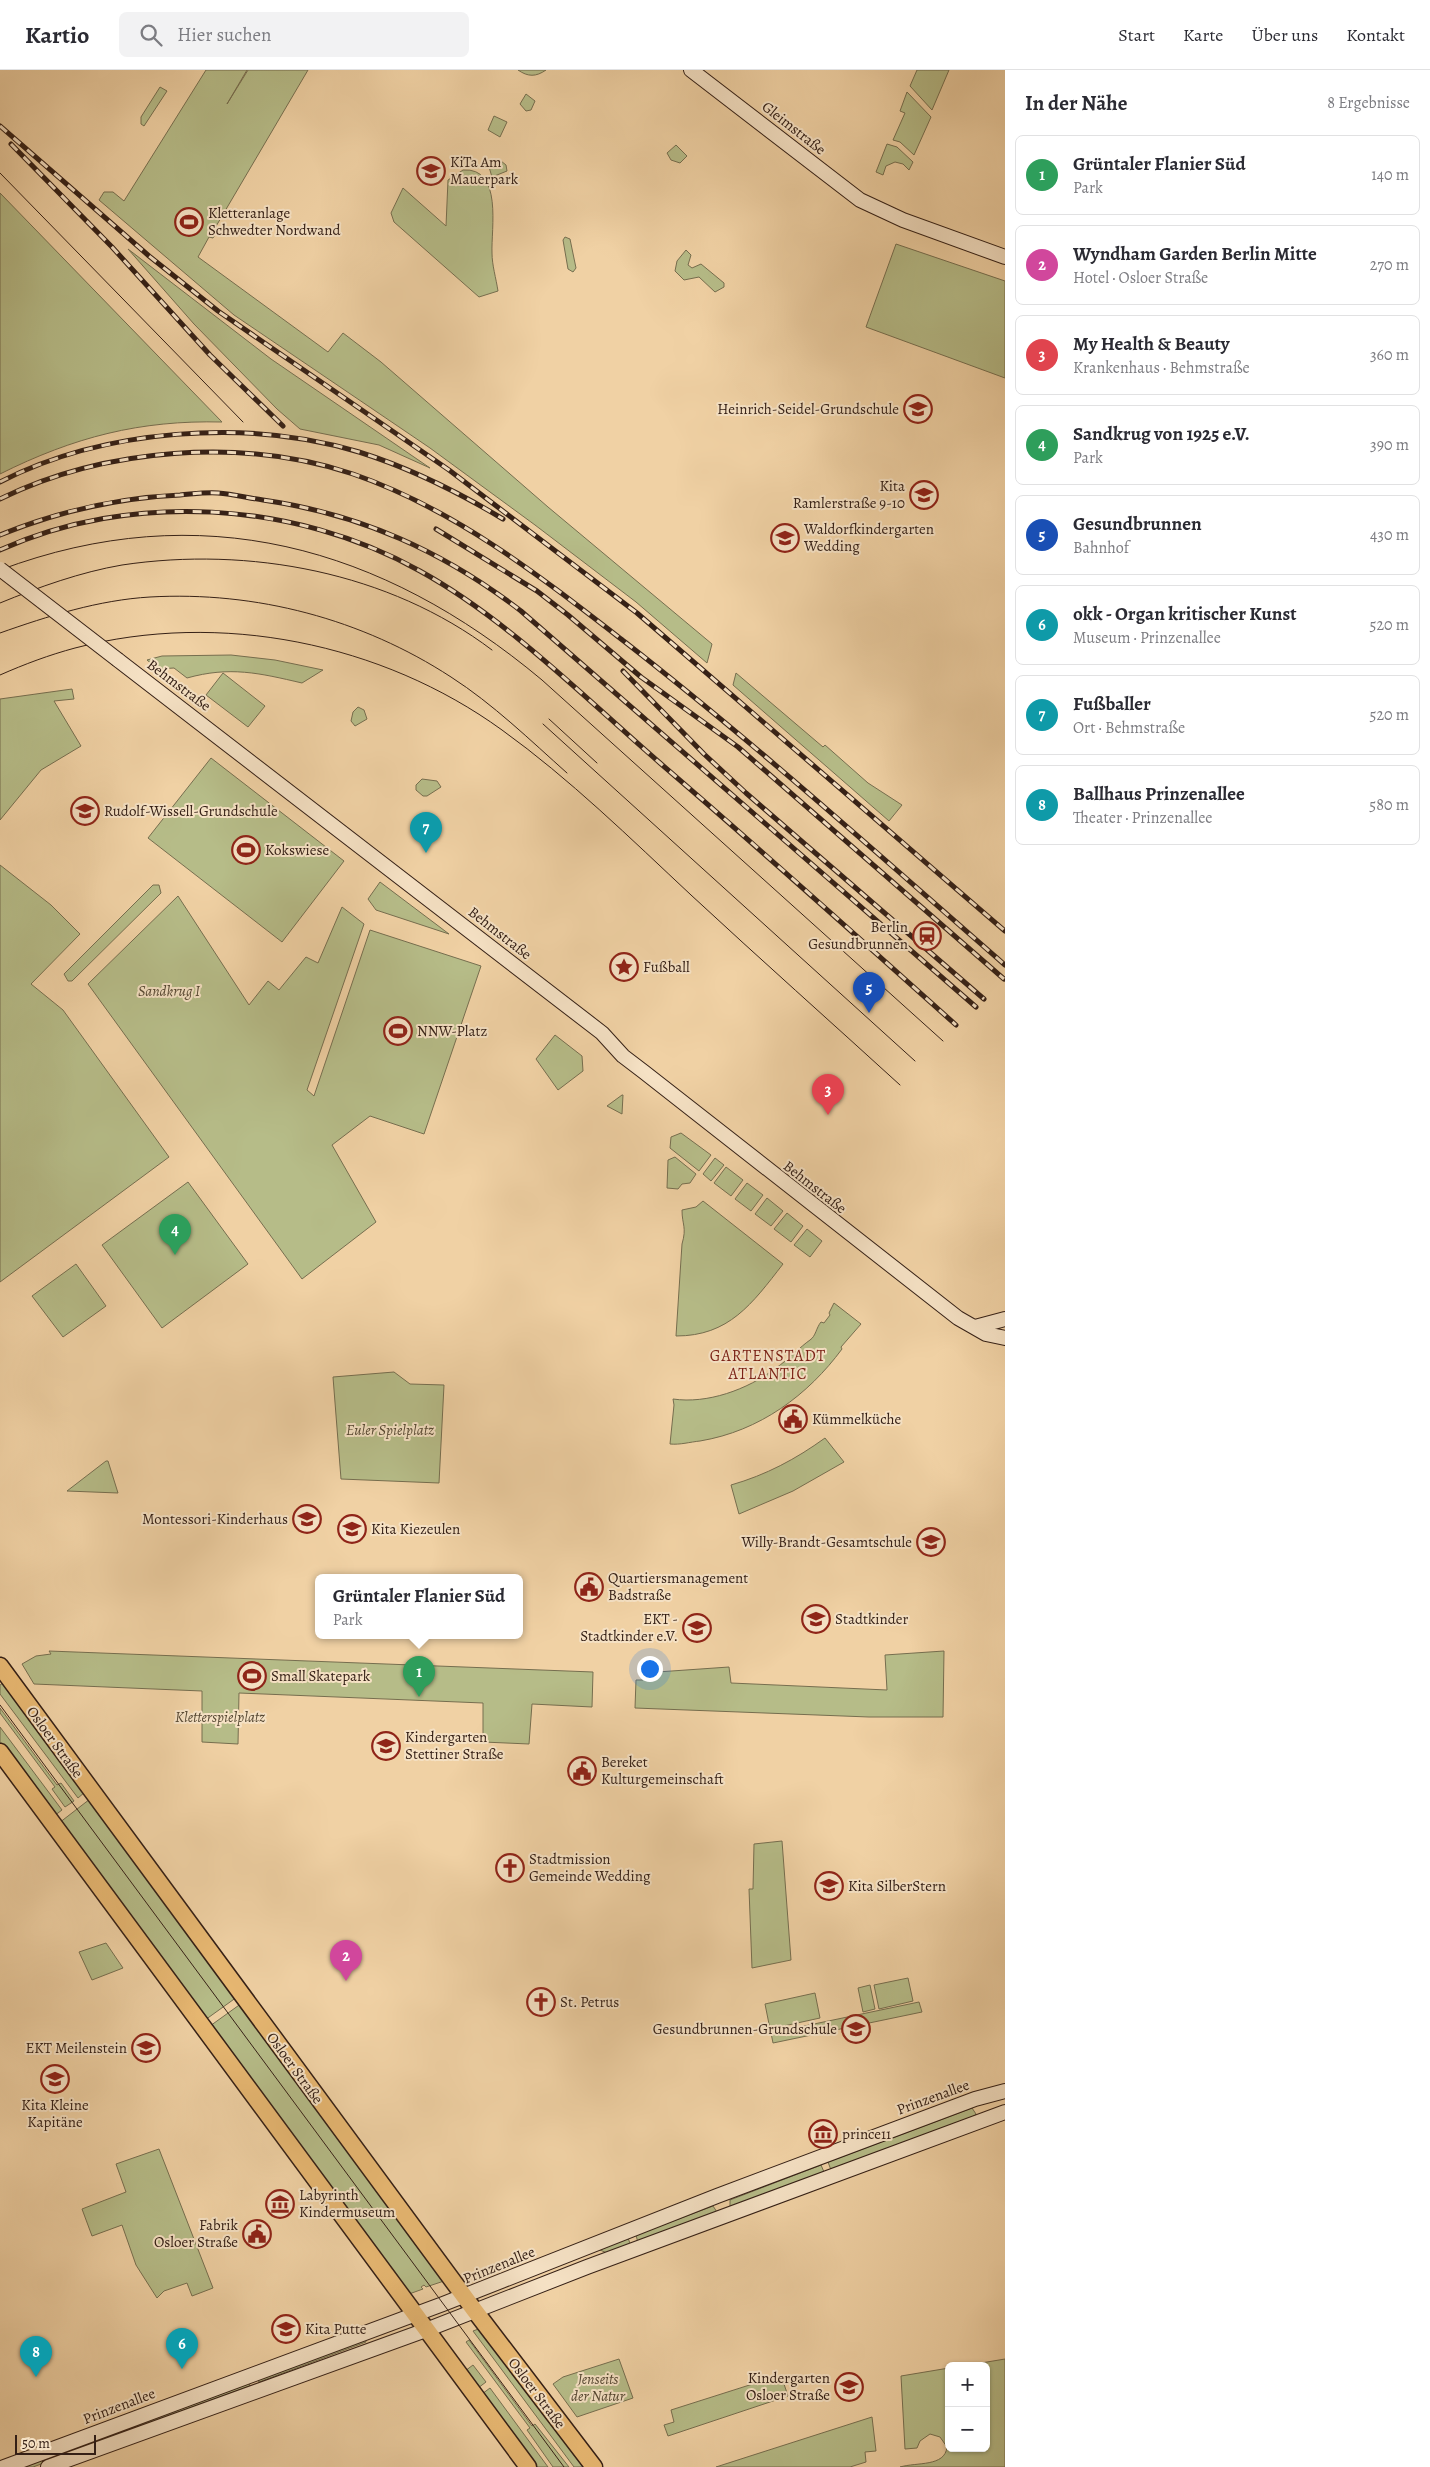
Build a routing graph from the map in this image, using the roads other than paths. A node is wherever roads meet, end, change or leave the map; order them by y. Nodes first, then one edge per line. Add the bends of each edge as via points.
1 (691, 70) edge
2 (1005, 257) edge
3 (0, 569) edge
4 (1005, 1319) edge
5 (975, 1327) junction
6 (1005, 1338) edge
7 (0, 1666) edge
8 (0, 1752) edge
9 (1005, 2091) edge
10 (1005, 2112) edge
11 (464, 2296) junction
12 (475, 2311) junction
13 (415, 2315) junction
14 (426, 2330) junction
15 (4, 2467) edge
16 (48, 2467) edge
17 (528, 2467) edge
18 (594, 2467) edge

1 - 2 main road, Gleimstraße via 848,192 878,209
3 - 5 main road, Behmstraße, bridge via 602,1033 623,1056 834,1223 958,1318
4 - 5 main road
5 - 6 main road, Behmstraße via 986,1334
7 - 11 main road, Osloer Straße
8 - 13 main road
9 - 11 main road, Prinzenallee via 975,2099 734,2189
10 - 12 main road
11 - 12 main road, Osloer Straße
11 - 13 main road, Prinzenallee
12 - 14 main road
12 - 18 main road, Osloer Straße
13 - 14 main road
13 - 15 main road, Prinzenallee
14 - 16 main road
14 - 17 main road

